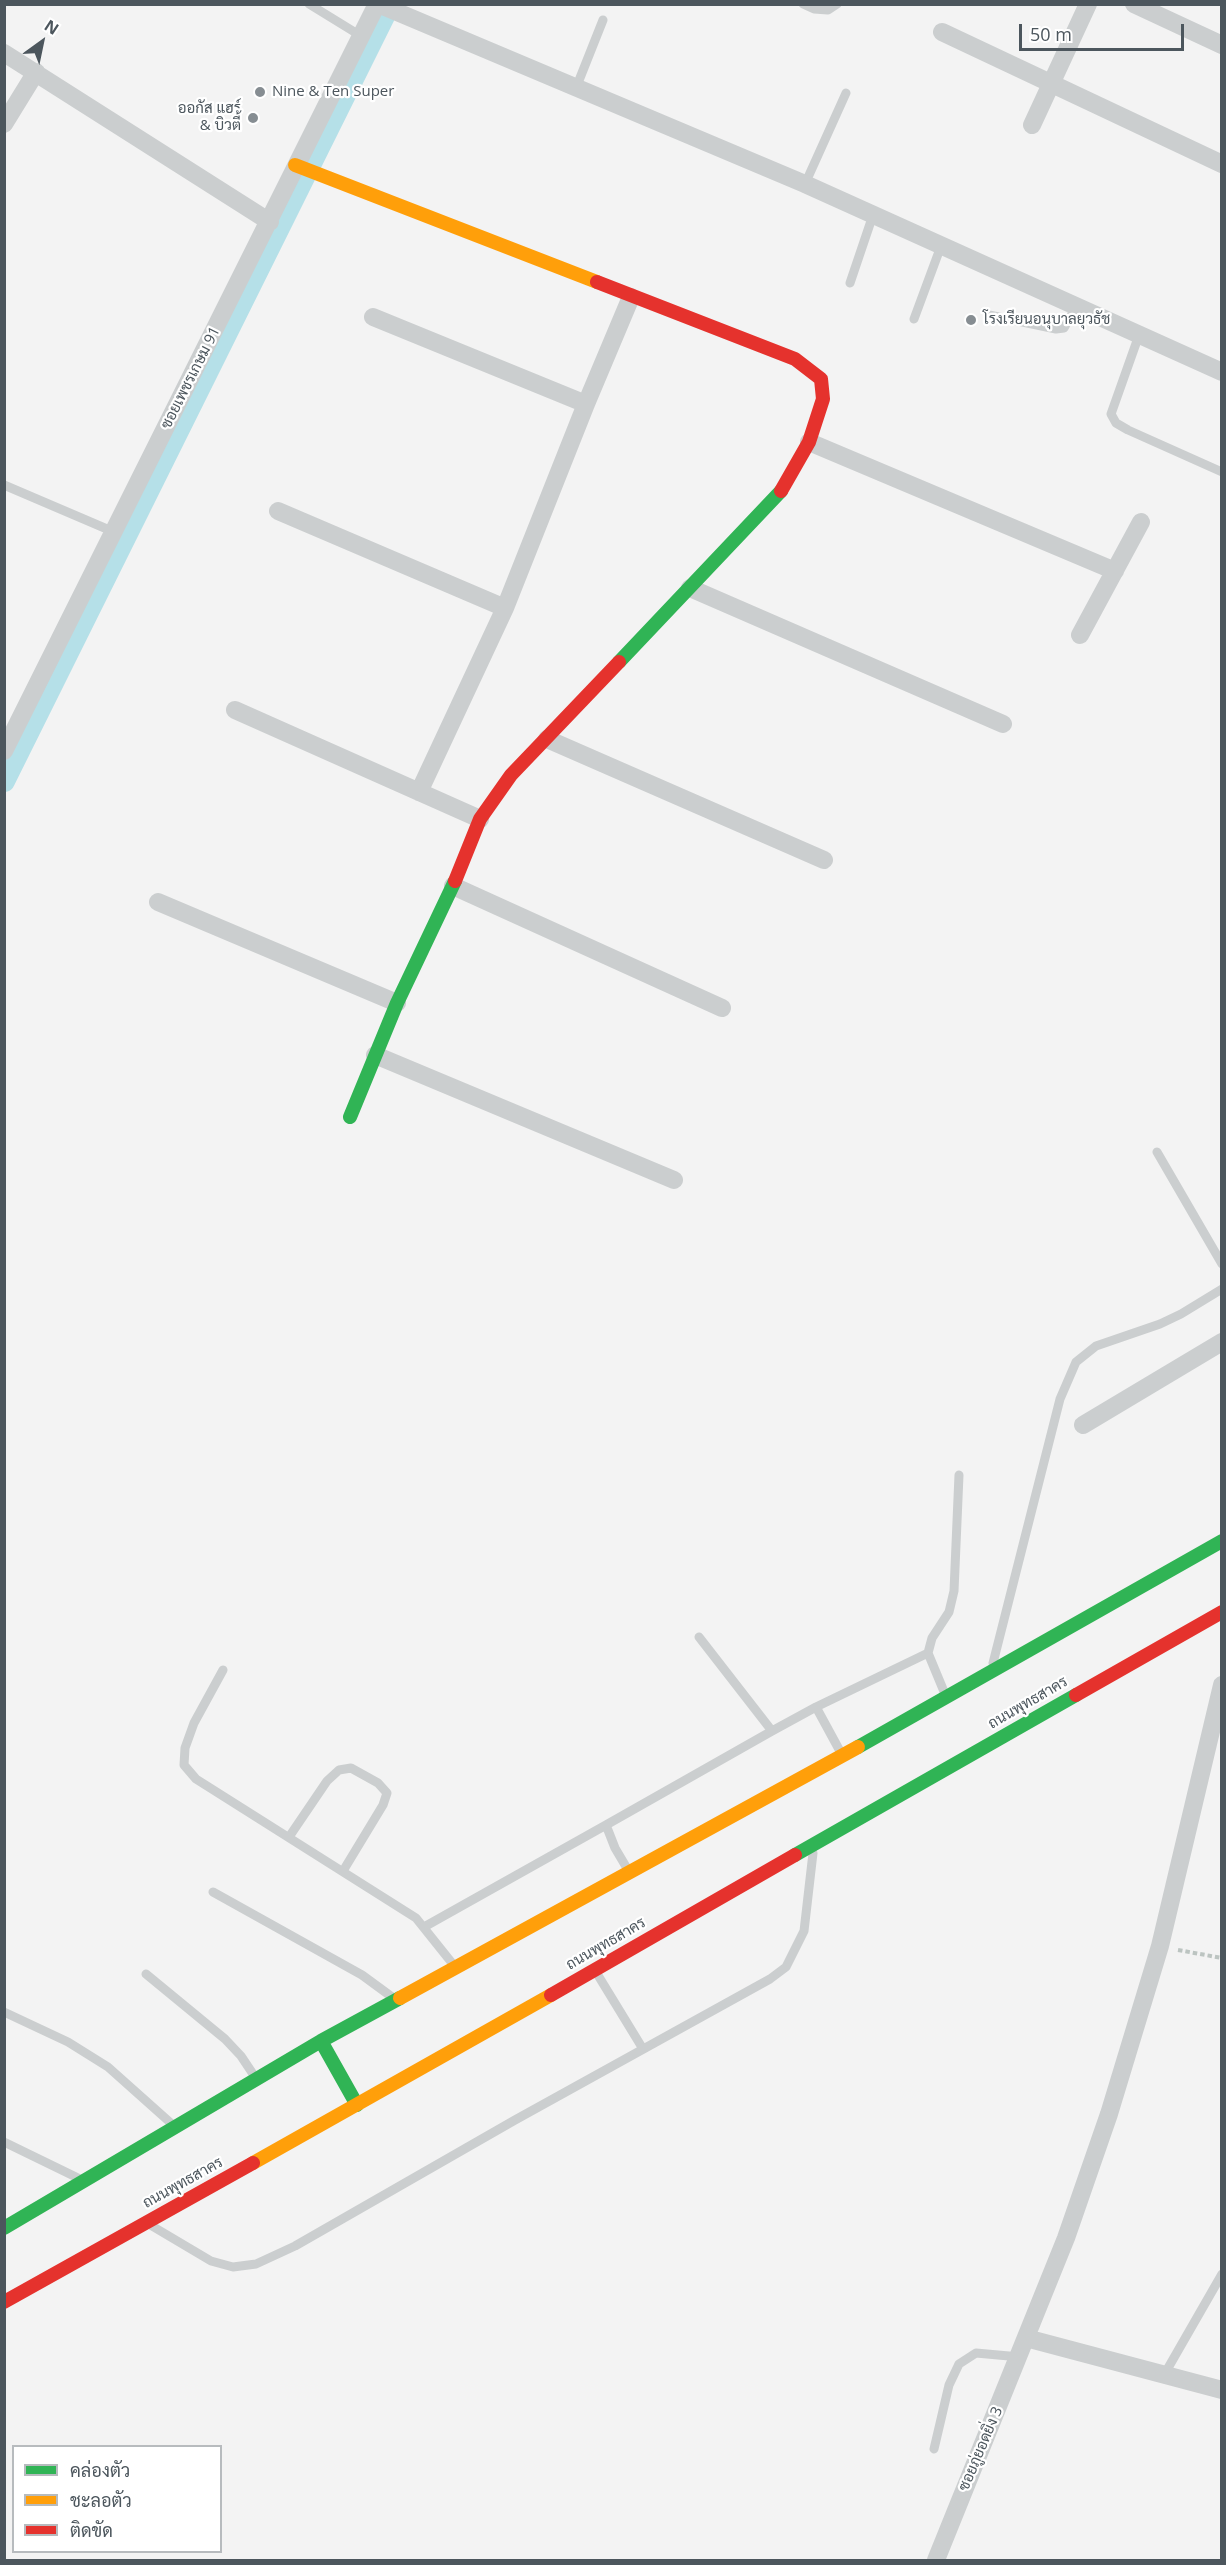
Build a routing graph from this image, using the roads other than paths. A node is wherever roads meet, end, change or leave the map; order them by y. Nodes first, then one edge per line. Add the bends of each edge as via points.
1 (309, 4) edge
2 (377, 4) edge
3 (803, 4) edge
4 (837, 4) edge
5 (1088, 4) edge
6 (1134, 4) edge
7 (603, 20) dead end
8 (942, 32) dead end
9 (361, 36) junction
10 (1221, 45) edge
11 (4, 53) edge
12 (36, 72) junction
13 (1052, 83) junction
14 (576, 88) junction
15 (846, 93) dead end
16 (4, 124) edge
17 (1032, 125) dead end
18 (1221, 164) edge
19 (295, 165) junction
20 (805, 184) junction
21 (873, 215) junction
22 (270, 222) junction
23 (941, 246) junction
24 (850, 283) dead end
25 (632, 297) junction
26 (1076, 307) junction
27 (989, 315) dead end
28 (374, 317) dead end
29 (914, 319) dead end
30 (1139, 335) junction
31 (1221, 372) edge
32 (586, 404) junction
33 (809, 442) junction
34 (1221, 472) edge
35 (4, 485) edge
36 (278, 511) dead end
37 (1141, 522) dead end
38 (114, 532) junction
39 (1115, 571) junction
40 (690, 588) junction
41 (505, 608) junction
42 (1080, 635) dead end
43 (235, 710) dead end
44 (1003, 724) dead end
45 (547, 739) junction
46 (4, 751) edge
47 (419, 792) junction
48 (480, 819) junction
49 (824, 860) dead end
50 (453, 886) junction
51 (158, 902) dead end
52 (397, 1003) junction
53 (722, 1008) dead end
54 (375, 1055) junction
55 (350, 1118) dead end
56 (1157, 1152) dead end
57 (674, 1180) dead end
58 (1221, 1264) edge
59 (1221, 1289) edge
60 (1221, 1342) edge
61 (1083, 1425) dead end
62 (959, 1475) dead end
63 (1221, 1541) edge
64 (1221, 1612) edge
65 (699, 1637) dead end
66 (928, 1653) junction
67 (223, 1670) dead end
68 (991, 1671) junction
69 (1221, 1685) edge
70 (946, 1697) junction
71 (816, 1707) junction
72 (772, 1731) junction
73 (842, 1756) junction
74 (606, 1825) junction
75 (289, 1837) junction
76 (814, 1844) junction
77 (343, 1871) junction
78 (629, 1872) junction
79 (213, 1892) dead end
80 (424, 1927) junction
81 (455, 1967) junction
82 (595, 1970) junction
83 (146, 1974) dead end
84 (396, 2000) junction
85 (4, 2012) edge
86 (321, 2041) junction
87 (643, 2049) junction
88 (257, 2079) junction
89 (357, 2105) junction
90 (176, 2127) junction
91 (4, 2142) edge
92 (84, 2181) junction
93 (146, 2222) junction
94 (6, 2226) edge
95 (1221, 2274) edge
96 (4, 2302) edge
97 (1026, 2338) junction
98 (1020, 2357) junction
99 (1164, 2375) junction
100 (1221, 2390) edge
101 (934, 2449) dead end
102 (936, 2560) edge

1 - 9 lane
2 - 9 street, ซอยเพชรเกษม 91
2 - 14 street
3 - 4 lane via 828,10
5 - 13 street
6 - 10 street
7 - 14 lane
8 - 13 street
9 - 19 street, ซอยเพชรเกษม 91
11 - 12 street
12 - 16 street
12 - 22 street
13 - 17 street
13 - 18 street
14 - 20 street
15 - 20 lane
19 - 22 street, ซอยเพชรเกษม 91
19 - 25 main road
20 - 21 street
21 - 23 street
21 - 24 lane
22 - 38 street, ซอยเพชรเกษม 91
23 - 26 street
23 - 29 lane
25 - 32 street
25 - 33 main road via 795,359 821,379 823,399
26 - 27 lane via 1064,328 1056,329
26 - 30 street
28 - 32 street
30 - 31 street
30 - 34 lane via 1111,414 1116,423
32 - 41 street
33 - 39 street
33 - 40 main road via 778,496
35 - 38 lane
36 - 41 street
37 - 39 street
38 - 46 street, ซอยเพชรเกษม 91
39 - 42 street
40 - 44 street
40 - 45 main road
41 - 47 street
43 - 47 street
45 - 48 main road via 511,775
45 - 49 street
47 - 48 street
48 - 50 main road
50 - 52 main road
50 - 53 street
51 - 52 street
52 - 54 main road
54 - 55 main road
54 - 57 street
56 - 58 lane
59 - 68 lane via 1182,1314 1096,1346 1076,1362 1060,1399
60 - 61 street
62 - 66 lane via 954,1591 949,1612 932,1638
63 - 68 main road
64 - 76 main road, ถนนพุทธสาคร
65 - 72 lane
66 - 70 lane
66 - 71 lane
67 - 75 lane via 194,1723 184,1765 196,1779
68 - 70 main road
69 - 97 street, ซอยภู่ยอดยิ่ง 3 via 1160,1946 1109,2115
70 - 73 main road
71 - 72 lane
71 - 73 lane
72 - 74 lane
73 - 78 main road
74 - 78 lane
74 - 80 lane
75 - 77 lane
75 - 77 lane via 327,1780 339,1770 351,1768 378,1783 387,1793 383,1805
76 - 82 main road, ถนนพุทธสาคร
76 - 87 lane via 804,1931 786,1966 770,1979
77 - 80 lane via 397,1904
78 - 81 main road
79 - 84 lane via 362,1975
80 - 81 lane
81 - 84 main road
82 - 87 lane
82 - 89 main road, ถนนพุทธสาคร
83 - 88 lane via 225,2039
84 - 86 main road
85 - 90 lane via 59,2037 108,2067
86 - 88 main road
86 - 89 main road
87 - 93 lane via 295,2246 256,2264 233,2267 211,2261
88 - 90 main road
89 - 93 main road, ถนนพุทธสาคร
90 - 92 main road
91 - 92 lane
92 - 94 main road
93 - 96 main road, ถนนพุทธสาคร
95 - 99 lane
97 - 98 street, ซอยภู่ยอดยิ่ง 3
97 - 99 street
98 - 101 lane via 976,2353 959,2364 949,2385
98 - 102 street, ซอยภู่ยอดยิ่ง 3
99 - 100 street

